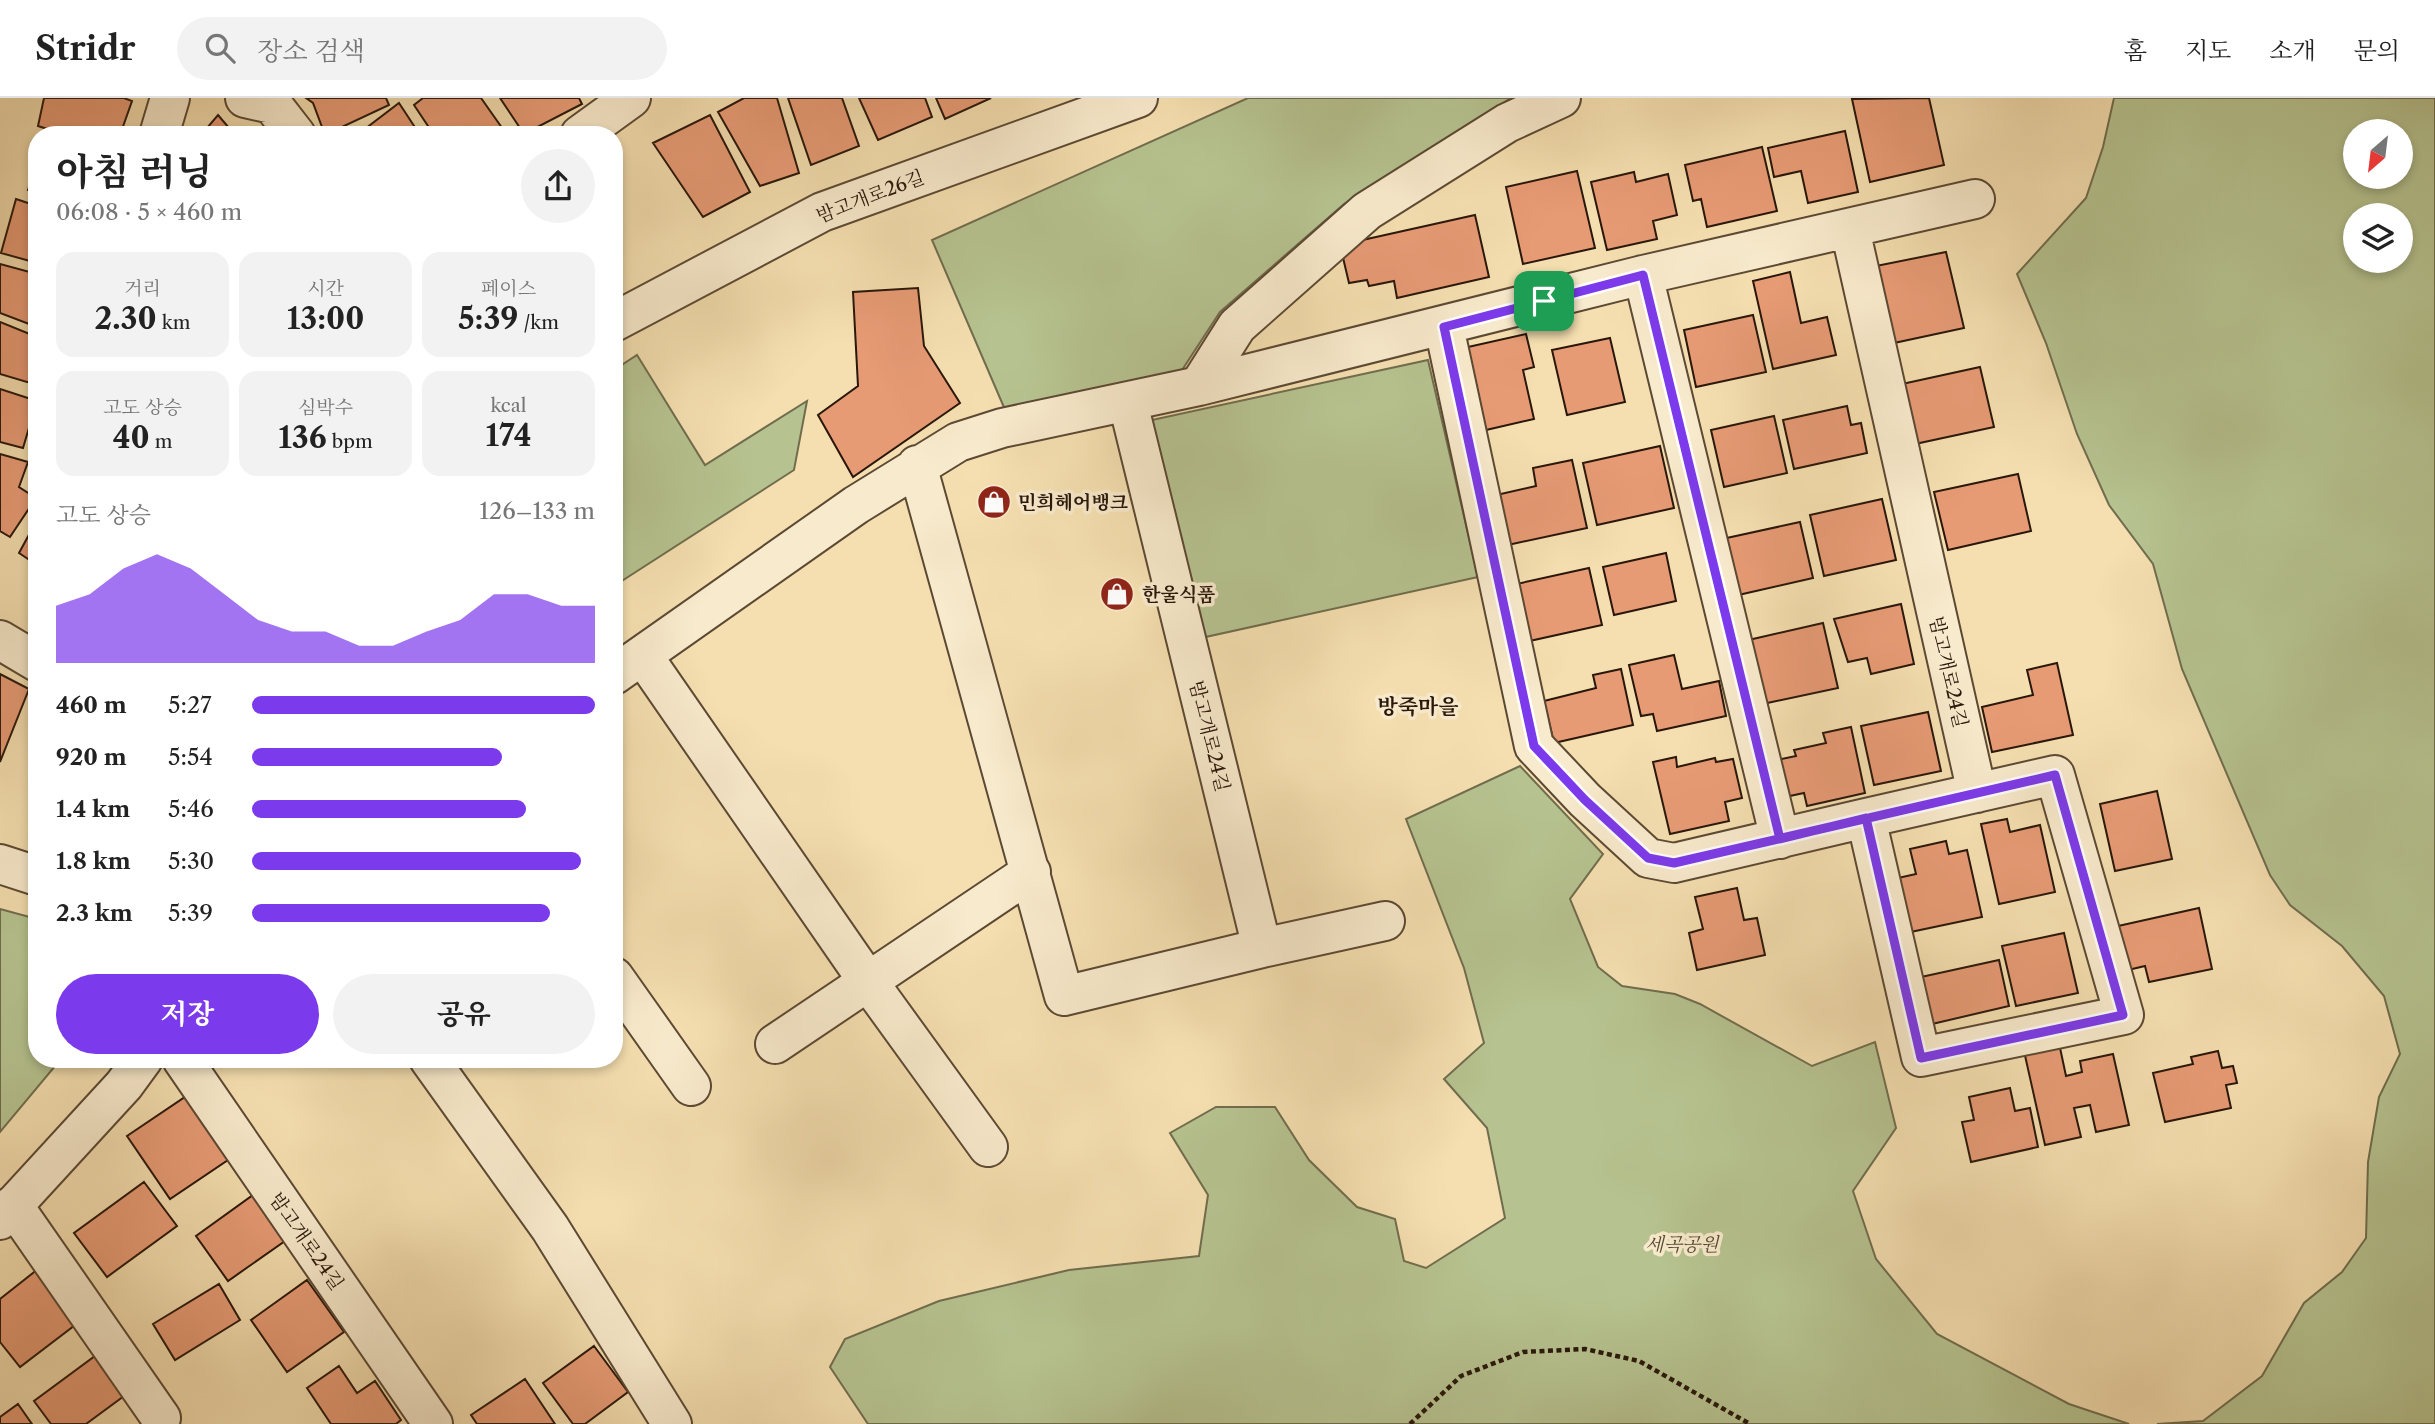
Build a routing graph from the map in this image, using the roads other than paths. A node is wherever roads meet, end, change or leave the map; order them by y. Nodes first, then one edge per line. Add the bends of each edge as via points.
1 (170, 98) edge
2 (246, 98) edge
3 (631, 98) edge
4 (1138, 98) edge
5 (1561, 98) edge
6 (162, 126) edge
7 (289, 126) edge
8 (592, 126) edge
9 (1975, 200) dead end
10 (1850, 229) junction
11 (1643, 275) junction
12 (623, 318) edge
13 (1444, 327) junction
14 (1199, 386) junction
15 (1128, 403) junction
16 (917, 465) junction
17 (0, 640) edge
18 (28, 657) edge
19 (629, 666) edge
20 (1976, 793) junction
21 (1866, 818) junction
22 (1780, 839) junction
23 (0, 864) edge
24 (1031, 872) junction
25 (28, 874) edge
26 (1385, 921) dead end
27 (1262, 948) junction
28 (867, 980) junction
29 (623, 989) edge
30 (775, 1044) dead end
31 (136, 1068) edge
32 (188, 1068) edge
33 (435, 1068) edge
34 (691, 1086) dead end
35 (988, 1147) dead end
36 (6, 1213) edge
37 (161, 1418) dead end
38 (661, 1420) edge
39 (433, 1424) edge

1 - 6 street
2 - 7 street via 272,104
3 - 8 street
4 - 12 street, 밤고개로26길 via 822,212
5 - 14 street via 1507,123 1367,211 1237,326
9 - 10 street
10 - 11 street
10 - 20 street, 밤고개로24길
11 - 13 street
11 - 22 street
13 - 14 street
13 - 22 street via 1534,746 1648,858 1674,863
14 - 15 street
15 - 16 street via 1002,428 958,442
15 - 27 street, 밤고개로24길
16 - 19 street
16 - 24 street
17 - 18 street
19 - 28 street
20 - 21 street
20 - 21 street via 2055,775 2123,1015 1921,1058
21 - 22 street
23 - 25 street
24 - 27 street via 1065,996
24 - 28 street
26 - 27 street
28 - 30 street
28 - 35 street
29 - 34 street
31 - 36 street
32 - 39 street, 밤고개로24길
33 - 38 street via 550,1227
36 - 37 street

